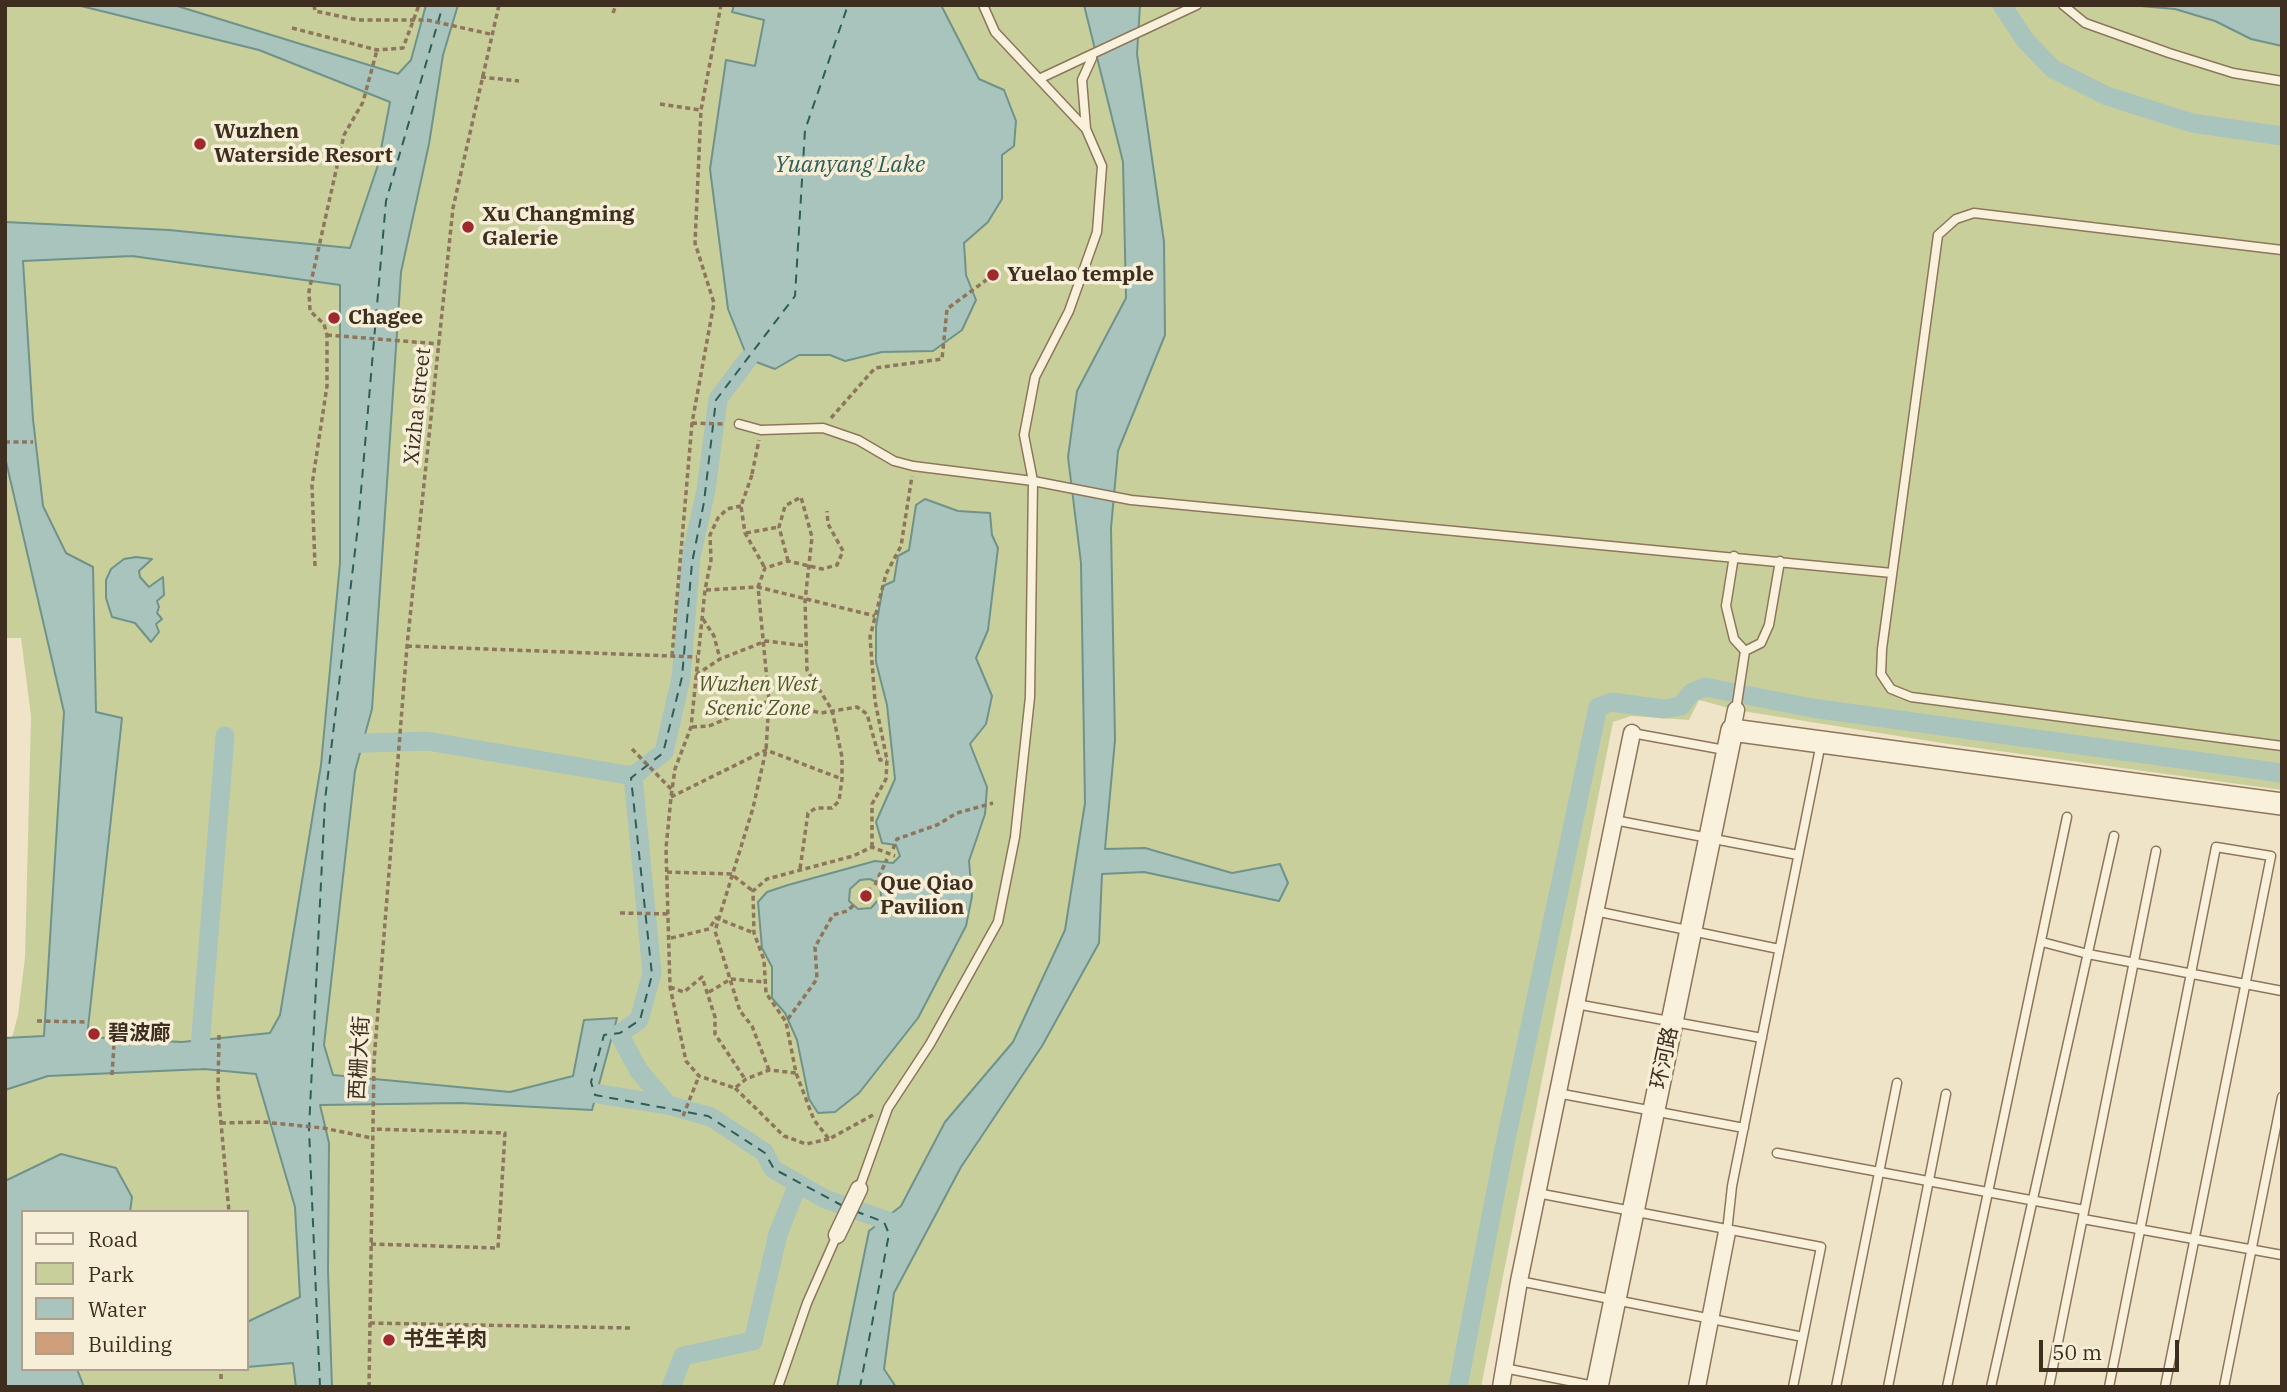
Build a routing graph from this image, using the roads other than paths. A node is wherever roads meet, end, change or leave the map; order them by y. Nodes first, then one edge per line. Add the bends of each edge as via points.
1 (984, 5) edge
2 (1197, 5) edge
3 (2063, 5) edge
4 (1093, 56) junction
5 (1041, 78) junction
6 (2282, 81) edge
7 (1086, 129) junction
8 (2282, 250) edge
9 (739, 424) road end
10 (1033, 481) junction
11 (1734, 556) junction
12 (1780, 561) junction
13 (1892, 573) junction
14 (1745, 652) junction
15 (1732, 730) junction
16 (1632, 733) joint
17 (1821, 742) junction
18 (2282, 746) edge
19 (2282, 804) edge
20 (2067, 817) dead end
21 (1614, 820) junction
22 (2115, 836) dead end
23 (1710, 838) junction
24 (2156, 851) dead end
25 (1798, 855) junction
26 (1595, 911) junction
27 (1691, 931) junction
28 (2042, 942) junction
29 (1779, 950) junction
30 (2088, 954) junction
31 (2133, 963) junction
32 (2191, 974) junction
33 (2245, 984) junction
34 (2282, 991) edge
35 (1576, 1004) junction
36 (1672, 1022) junction
37 (1762, 1038) junction
38 (1897, 1083) dead end
39 (1557, 1093) junction
40 (1946, 1094) dead end
41 (2282, 1097) edge
42 (1654, 1111) junction
43 (1744, 1128) junction
44 (1777, 1153) dead end
45 (1879, 1172) junction
46 (1928, 1181) junction
47 (859, 1189) joint
48 (1988, 1192) junction
49 (1537, 1193) junction
50 (2033, 1200) junction
51 (1633, 1213) junction
52 (2083, 1214) junction
53 (2140, 1229) junction
54 (1727, 1232) junction
55 (837, 1236) joint
56 (2195, 1239) junction
57 (2252, 1249) junction
58 (2282, 1255) edge
59 (1519, 1281) junction
60 (1615, 1300) junction
61 (1710, 1318) junction
62 (1803, 1336) junction
63 (1504, 1368) junction
64 (778, 1387) edge
65 (1501, 1387) edge
66 (1597, 1387) edge
67 (1697, 1387) edge
68 (1793, 1387) edge
69 (1836, 1387) edge
70 (1888, 1387) edge
71 (1947, 1387) edge
72 (1991, 1387) edge
73 (2049, 1387) edge
74 (2109, 1387) edge
75 (2165, 1387) edge
76 (2224, 1387) edge

1 - 5 lane via 995,32
2 - 4 lane
3 - 6 lane via 2085,23 2169,53 2233,74
4 - 5 lane
4 - 7 lane via 1082,80
5 - 7 lane
7 - 10 lane via 1102,166 1097,232 1069,311 1035,377 1024,435
8 - 13 lane via 2028,218 1974,213 1956,219 1938,235
9 - 10 lane via 761,430 823,428 913,466
10 - 11 lane via 1131,500
10 - 47 lane via 1030,697 1015,837 998,922 930,1044 888,1108
11 - 12 lane
11 - 14 lane via 1727,606 1734,639
12 - 13 lane
12 - 14 lane via 1769,625 1760,643
13 - 18 lane via 1881,674 1891,689 1911,697
14 - 15 lane
15 - 16 lane
15 - 17 street
15 - 23 street, 环河路
16 - 21 street
17 - 19 street
17 - 25 lane
20 - 28 lane
21 - 23 lane
21 - 26 street
22 - 30 lane
23 - 25 lane
23 - 27 street, 环河路
24 - 31 lane
25 - 29 lane
26 - 27 lane
26 - 35 street
27 - 29 lane
27 - 36 street, 环河路
28 - 30 lane
28 - 48 lane
29 - 37 lane
30 - 31 lane
30 - 50 lane
31 - 32 lane
31 - 52 lane
32 - 33 lane
32 - 33 lane via 2216,847 2271,856
32 - 53 lane
33 - 34 lane
33 - 56 lane
35 - 36 lane
35 - 39 street
36 - 37 lane
36 - 42 street, 环河路
37 - 43 lane
38 - 45 lane
39 - 42 lane
39 - 49 street
40 - 46 lane
41 - 57 lane
42 - 43 lane
42 - 51 street, 环河路
43 - 54 lane
44 - 45 lane
45 - 46 lane
45 - 69 lane
46 - 48 lane
46 - 70 lane
47 - 55 street
48 - 50 lane
48 - 71 lane
49 - 51 lane
49 - 59 street
50 - 52 lane
50 - 72 lane
51 - 54 lane
51 - 60 street, 环河路
52 - 53 lane
52 - 73 lane
53 - 56 lane
53 - 74 lane
54 - 61 street
54 - 62 lane via 1821,1247
55 - 64 lane via 807,1303
56 - 57 lane
56 - 75 lane
57 - 58 lane
57 - 76 lane
59 - 60 lane
59 - 63 street
60 - 61 lane
60 - 66 street, 环河路
61 - 62 lane
61 - 67 street
62 - 68 lane
63 - 65 street
63 - 66 lane

